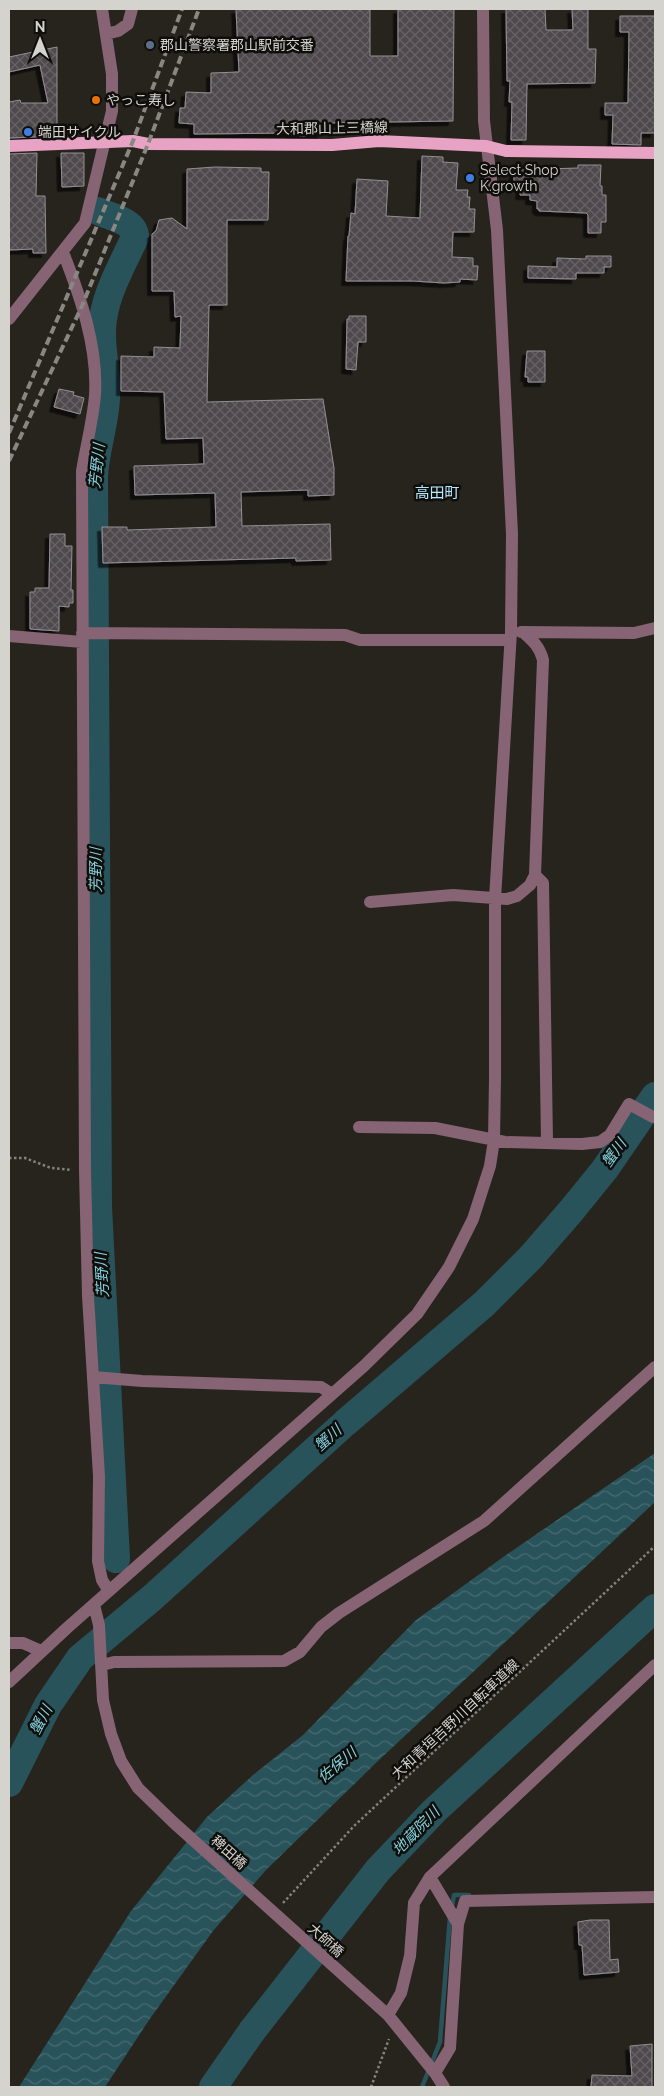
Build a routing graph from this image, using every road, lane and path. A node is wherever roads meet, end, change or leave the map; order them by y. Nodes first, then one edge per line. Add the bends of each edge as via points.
1 (102, 9) edge
2 (132, 9) edge
3 (483, 9) edge
4 (106, 34) junction
5 (105, 141) junction
6 (9, 146) edge
7 (486, 146) junction
8 (655, 153) edge
9 (64, 252) junction
10 (9, 319) edge
11 (655, 628) edge
12 (515, 635) junction
13 (9, 636) edge
14 (82, 638) junction
15 (535, 875) junction
16 (495, 899) junction
17 (370, 902) dead end
18 (653, 1117) dead end
19 (359, 1127) dead end
20 (494, 1140) junction
21 (547, 1142) junction
22 (9, 1158) edge
23 (85, 1171) junction
24 (655, 1367) edge
25 (93, 1377) junction
26 (332, 1394) junction
27 (655, 1546) edge
28 (109, 1591) junction
29 (94, 1605) junction
30 (9, 1643) edge
31 (41, 1651) junction
32 (102, 1663) junction
33 (655, 1666) edge
34 (9, 1682) edge
35 (430, 1877) junction
36 (655, 1897) edge
37 (269, 1908) junction
38 (458, 1924) junction
39 (287, 1925) joint
40 (391, 2020) junction
41 (435, 2073) junction
42 (372, 2087) edge
43 (444, 2087) edge

1 - 4 street
2 - 4 street via 128,24
3 - 7 street
4 - 5 street via 113,94
5 - 6 main road, 大和郡山上三橋線
5 - 7 main road, 大和郡山上三橋線 via 332,145 379,141
5 - 9 street via 85,223
7 - 8 main road, 大和郡山上三橋線 via 506,151
7 - 12 street via 497,230
9 - 10 street
9 - 14 street via 82,306 94,358 95,395 82,471
11 - 12 street via 634,634
12 - 14 street via 360,640 346,635 103,634
12 - 15 street via 535,642 543,660
12 - 16 street
13 - 14 street
14 - 23 street
15 - 16 street via 530,885 517,896
15 - 21 street via 543,883
16 - 17 street via 453,895
16 - 20 street
18 - 21 street via 629,1104 610,1136 600,1142
19 - 20 street via 435,1128
20 - 21 street
20 - 26 street via 490,1166 473,1219 449,1267 417,1314
22 - 23 path via 25,1158 51,1168
23 - 25 street
24 - 32 street via 484,1522 321,1626 300,1652 284,1661
25 - 26 street via 321,1387
25 - 28 street via 100,1476 98,1561 102,1580
26 - 28 street
27 - 37 path, 大和青垣吉野川自転車道線
28 - 29 street
29 - 31 street
29 - 32 street, 稗田橋
30 - 31 street via 23,1643
31 - 34 street
32 - 37 street, 稗田橋 via 103,1700 111,1734 121,1761 138,1788
33 - 35 street
35 - 38 street
35 - 40 street via 414,1903 410,1956
36 - 38 street via 465,1901
37 - 39 street, 稗田橋
38 - 41 street via 450,2048
39 - 40 street, 大師橋
40 - 41 street, 大師橋
40 - 42 path
41 - 43 street, 大師橋

